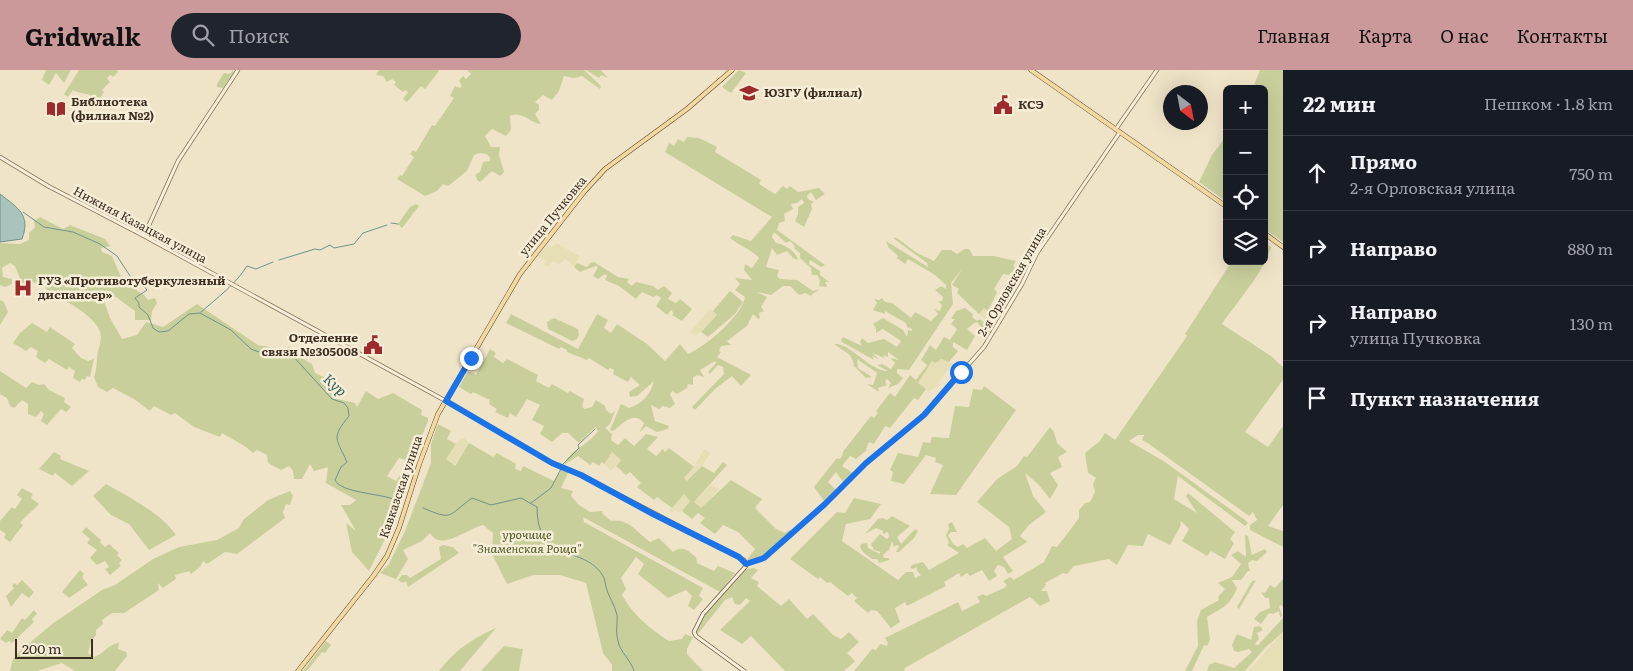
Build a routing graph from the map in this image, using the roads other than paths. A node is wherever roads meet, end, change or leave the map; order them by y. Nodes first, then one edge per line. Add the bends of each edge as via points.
1 (238, 70) edge
2 (728, 70) edge
3 (732, 70) edge
4 (1031, 70) edge
5 (1157, 70) edge
6 (719, 81) junction
7 (1116, 129) junction
8 (1120, 132) junction
9 (0, 157) edge
10 (1223, 204) edge
11 (144, 236) junction
12 (1268, 236) edge
13 (1283, 247) edge
14 (446, 401) junction
15 (746, 564) junction
16 (298, 671) edge
17 (744, 671) edge

1 - 11 street via 178,162
2 - 6 main road, улица Пучковка
3 - 6 main road, улица Пучковка
4 - 7 main road
5 - 7 street
6 - 14 main road, улица Пучковка via 689,108 609,166 584,192 520,274
7 - 8 main road
8 - 10 main road
8 - 15 street, 2-я Орловская улица via 1037,252 984,347 924,415 866,463 764,558
9 - 11 street, Нижняя Казацкая улица
11 - 14 street, Нижняя Казацкая улица
12 - 13 main road
14 - 15 street, Нижняя Казацкая улица via 552,463 739,557
14 - 16 main road, Кавказская улица via 426,444 399,528 386,556
15 - 17 street, 2-я Орловская улица via 698,622 694,634

